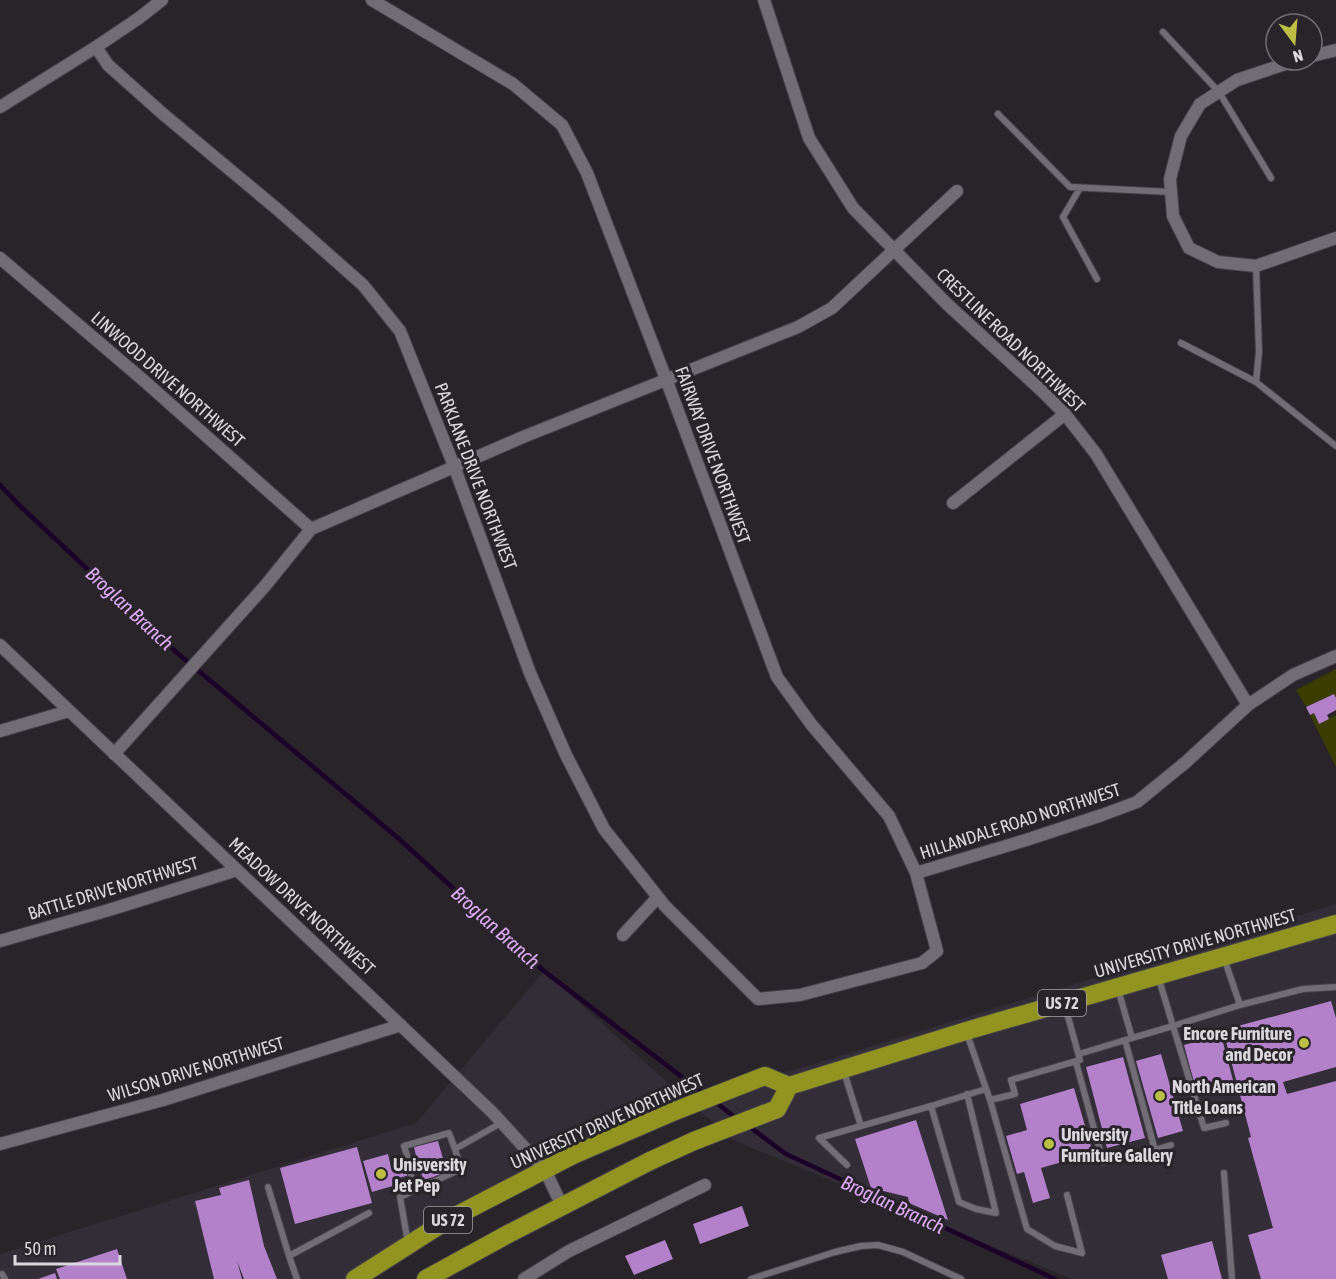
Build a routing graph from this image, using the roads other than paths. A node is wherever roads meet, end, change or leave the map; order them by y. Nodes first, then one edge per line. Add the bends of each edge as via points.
1 (162, 0) edge
2 (372, 0) edge
3 (764, 0) edge
4 (1163, 32) dead end
5 (96, 47) junction
6 (1264, 71) edge
7 (1219, 92) junction
8 (0, 107) edge
9 (998, 114) dead end
10 (1271, 178) dead end
11 (1080, 188) junction
12 (957, 191) dead end
13 (1172, 192) junction
14 (1336, 238) edge
15 (894, 250) junction
16 (0, 258) edge
17 (1256, 266) junction
18 (1097, 279) dead end
19 (1181, 343) dead end
20 (666, 379) junction
21 (1256, 382) junction
22 (1065, 414) junction
23 (1336, 446) edge
24 (454, 466) junction
25 (953, 503) dead end
26 (311, 529) junction
27 (0, 645) edge
28 (1336, 656) edge
29 (1248, 705) junction
30 (69, 711) junction
31 (0, 731) edge
32 (114, 754) junction
33 (237, 870) junction
34 (916, 873) junction
35 (658, 897) junction
36 (1336, 924) edge
37 (623, 935) dead end
38 (0, 940) edge
39 (1224, 956) junction
40 (905, 968) joint
41 (1158, 976) junction
42 (1118, 987) junction
43 (1336, 987) edge
44 (1064, 1002) junction
45 (1240, 1005) junction
46 (401, 1025) junction
47 (1173, 1026) junction
48 (966, 1031) junction
49 (1129, 1039) junction
50 (1079, 1054) junction
51 (1076, 1062) junction
52 (843, 1069) junction
53 (789, 1086) junction
54 (986, 1089) junction
55 (967, 1094) junction
56 (990, 1101) junction
57 (931, 1106) junction
58 (501, 1123) junction
59 (1226, 1123) dead end
60 (861, 1126) junction
61 (0, 1144) edge
62 (1171, 1145) dead end
63 (455, 1149) junction
64 (1135, 1154) dead end
65 (409, 1162) dead end
66 (847, 1165) dead end
67 (546, 1170) junction
68 (1224, 1173) dead end
69 (411, 1175) dead end
70 (705, 1185) dead end
71 (268, 1187) dead end
72 (415, 1191) junction
73 (1066, 1195) dead end
74 (562, 1206) junction
75 (369, 1213) dead end
76 (408, 1245) junction
77 (289, 1256) junction
78 (297, 1279) edge
79 (355, 1279) edge
80 (426, 1279) edge
81 (524, 1279) edge
82 (752, 1279) edge
83 (961, 1279) edge
84 (1232, 1279) edge

1 - 5 street
2 - 20 street, FAIRWAY DRIVE NORTHWEST via 513,84 562,125 586,173
3 - 15 street, CRESTLINE ROAD NORTHWEST via 809,138 853,208
4 - 7 lane
5 - 8 street
5 - 24 street, PARKLANE DRIVE NORTHWEST via 108,65 363,285 400,331
6 - 7 street via 1237,80
7 - 10 lane
7 - 13 street via 1200,104 1181,136 1170,179
9 - 11 lane via 1070,187
11 - 13 lane
11 - 18 lane via 1063,217
12 - 15 street
13 - 17 street via 1173,216 1188,248 1218,262
14 - 17 street
15 - 20 street via 832,308 798,327
15 - 22 street, CRESTLINE ROAD NORTHWEST
16 - 26 street, LINWOOD DRIVE NORTHWEST
17 - 21 lane
19 - 21 lane
20 - 24 street
20 - 34 street, FAIRWAY DRIVE NORTHWEST via 777,677 811,724 889,816
21 - 23 lane
22 - 25 street
22 - 29 street, CRESTLINE ROAD NORTHWEST via 1096,454
24 - 26 street
24 - 35 street, PARKLANE DRIVE NORTHWEST via 530,673 566,755 604,829
26 - 32 street
27 - 30 street, MEADOW DRIVE NORTHWEST
28 - 29 street, HILLANDALE ROAD NORTHWEST via 1293,675
29 - 34 street, HILLANDALE ROAD NORTHWEST via 1137,802
30 - 31 street
30 - 32 street, MEADOW DRIVE NORTHWEST
32 - 33 street, MEADOW DRIVE NORTHWEST
33 - 38 street, BATTLE DRIVE NORTHWEST
33 - 46 street, MEADOW DRIVE NORTHWEST
34 - 40 street, FAIRWAY DRIVE NORTHWEST via 937,951 922,963
35 - 37 street
35 - 40 street, PARKLANE DRIVE NORTHWEST via 758,999 800,995
36 - 39 highway, UNIVERSITY DRIVE NORTHWEST / US 72
39 - 41 highway, UNIVERSITY DRIVE NORTHWEST / US 72
39 - 45 lane
41 - 42 highway, UNIVERSITY DRIVE NORTHWEST / US 72
41 - 47 lane
42 - 44 highway, UNIVERSITY DRIVE NORTHWEST / US 72
42 - 49 lane
43 - 45 lane via 1303,989
44 - 48 highway, UNIVERSITY DRIVE NORTHWEST / US 72
44 - 50 lane
45 - 47 lane
46 - 58 street, MEADOW DRIVE NORTHWEST
46 - 61 street, WILSON DRIVE NORTHWEST via 163,1100
47 - 49 lane
47 - 59 lane via 1204,1128
48 - 52 highway, UNIVERSITY DRIVE NORTHWEST / US 72
48 - 54 lane
49 - 50 lane
49 - 62 lane via 1155,1150
50 - 51 lane via 1080,1060
51 - 56 lane via 1011,1080 1015,1094
51 - 64 lane via 1103,1162
52 - 53 highway, UNIVERSITY DRIVE NORTHWEST / US 72
52 - 60 lane
53 - 67 highway, UNIVERSITY DRIVE NORTHWEST / US 72 via 765,1076 675,1111
53 - 74 highway, US 72 via 777,1109 694,1141
54 - 55 lane
54 - 56 lane
55 - 57 lane
55 - 57 lane via 996,1213 959,1202
56 - 73 lane via 1027,1229 1055,1246 1082,1253
57 - 60 lane
58 - 63 lane
58 - 67 street, MEADOW DRIVE NORTHWEST
60 - 66 lane via 819,1138
63 - 65 lane via 449,1133 404,1146
63 - 72 lane via 462,1169
67 - 74 street, MEADOW DRIVE NORTHWEST
67 - 76 highway, UNIVERSITY DRIVE NORTHWEST / US 72
68 - 84 lane
69 - 72 lane
70 - 81 street via 569,1251
71 - 77 lane
72 - 76 lane via 400,1197
74 - 80 highway, US 72
75 - 77 lane
76 - 79 highway, UNIVERSITY DRIVE NORTHWEST / US 72
77 - 78 lane
82 - 83 lane via 835,1252 878,1245

